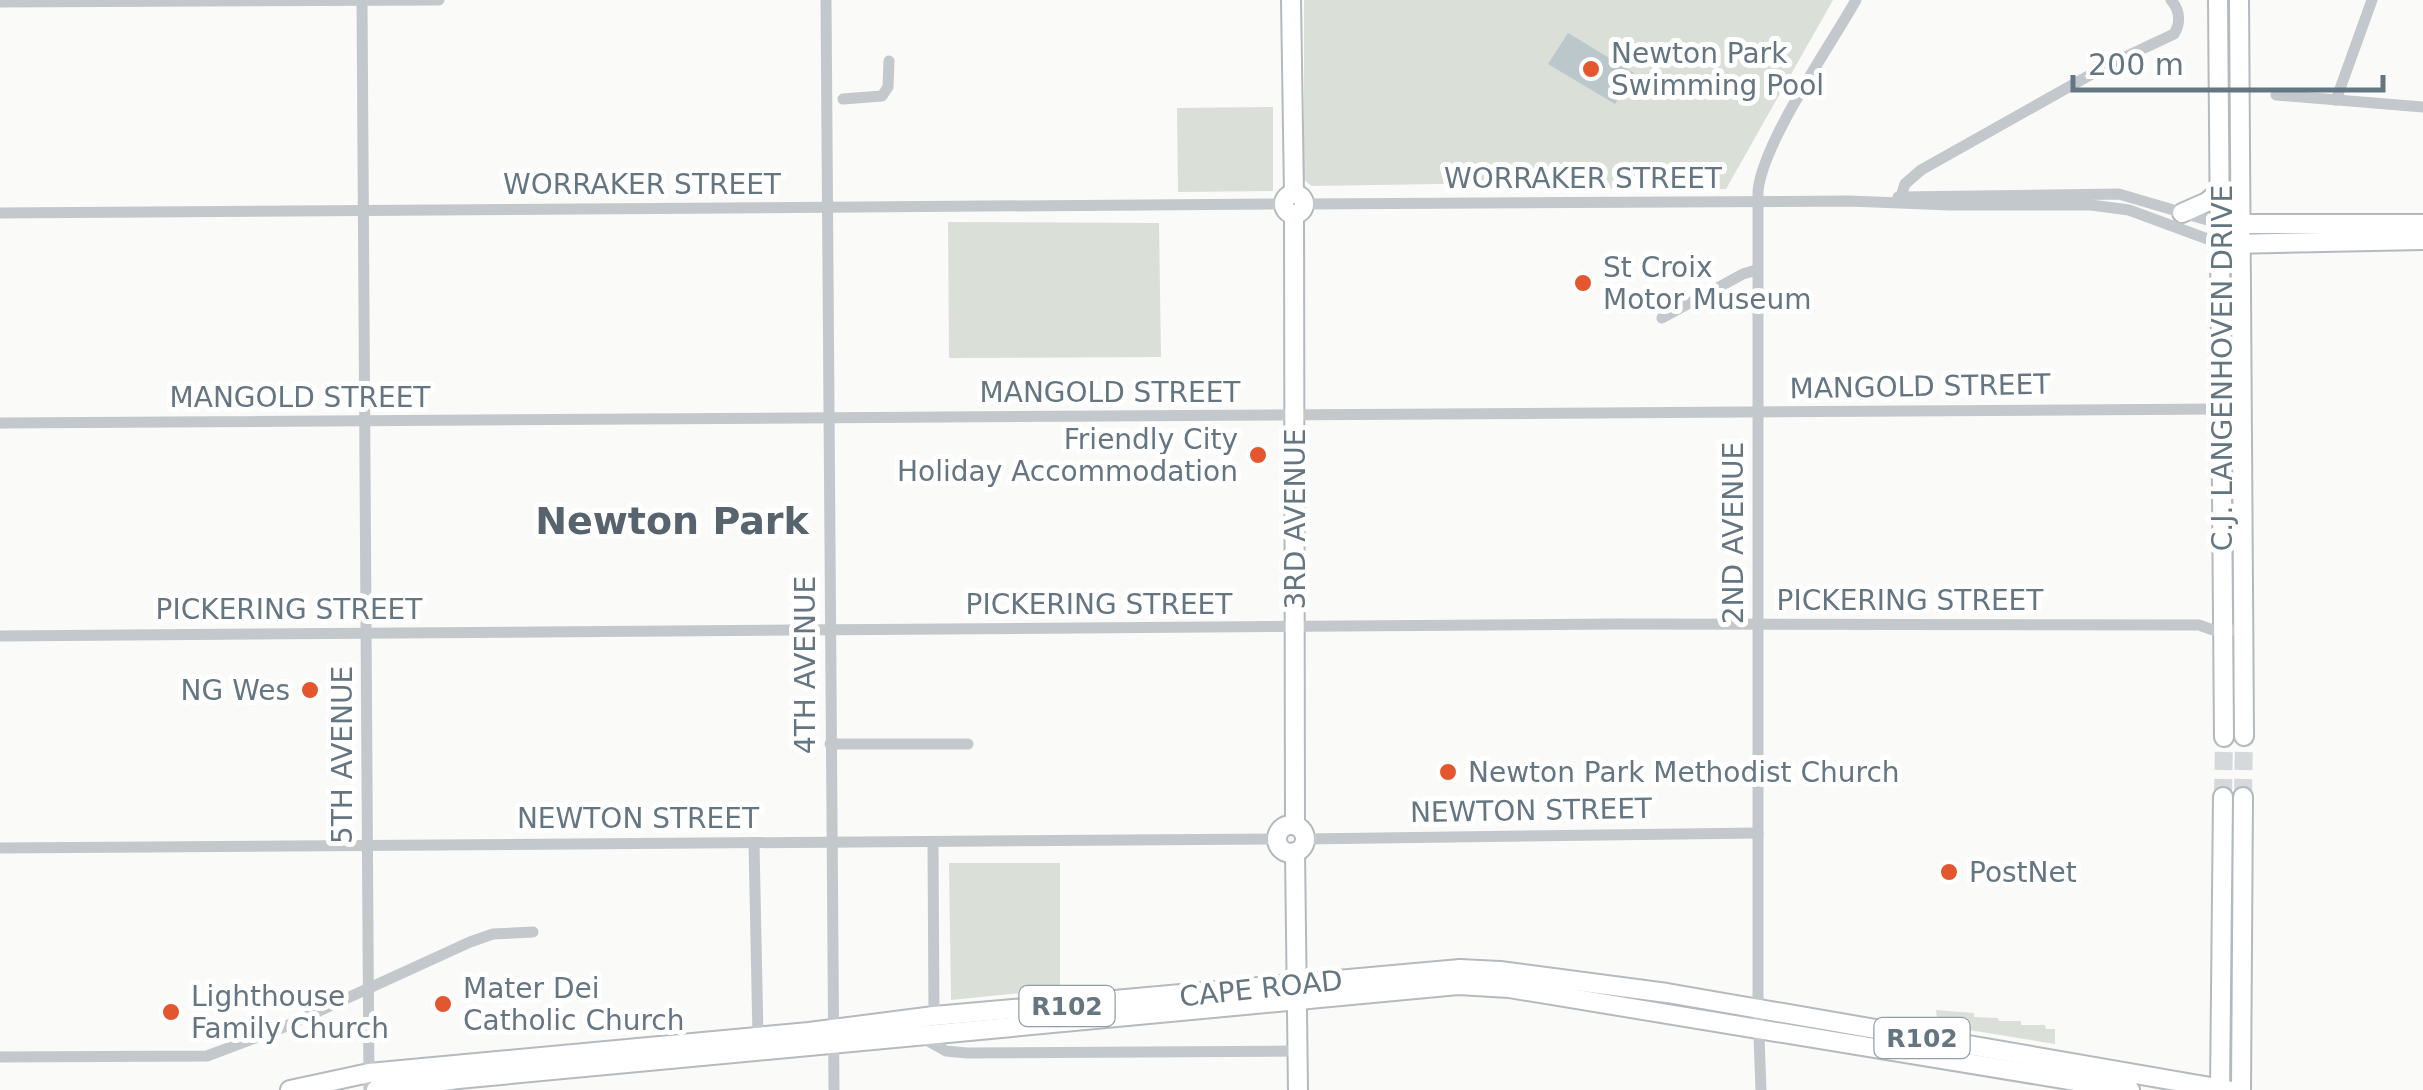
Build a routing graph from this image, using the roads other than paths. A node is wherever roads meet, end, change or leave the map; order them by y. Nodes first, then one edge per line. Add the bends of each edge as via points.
1 (362, 0) edge
2 (439, 0) edge
3 (826, 0) edge
4 (1291, 0) edge
5 (1856, 0) edge
6 (2172, 0) edge
7 (2218, 0) edge
8 (2239, 0) edge
9 (2372, 0) edge
10 (0, 2) edge
11 (889, 61) dead end
12 (2276, 95) dead end
13 (844, 99) dead end
14 (2336, 100) junction
15 (2423, 107) edge
16 (2220, 191) junction
17 (1899, 200) junction
18 (1758, 202) junction
19 (1294, 204) junction
20 (828, 208) junction
21 (363, 210) junction
22 (0, 213) edge
23 (2182, 213) junction
24 (2221, 224) junction
25 (2242, 224) junction
26 (2423, 224) edge
27 (2423, 240) edge
28 (2242, 243) junction
29 (2221, 244) junction
30 (1756, 270) junction
31 (1662, 318) dead end
32 (2220, 408) junction
33 (1758, 413) junction
34 (1294, 416) junction
35 (829, 419) junction
36 (365, 422) junction
37 (0, 423) edge
38 (2224, 622) junction
39 (2244, 622) junction
40 (1759, 624) junction
41 (1296, 627) junction
42 (831, 630) junction
43 (366, 634) junction
44 (0, 636) edge
45 (2224, 736) tunnel mouth
46 (2244, 736) tunnel mouth
47 (830, 744) junction
48 (968, 744) dead end
49 (2223, 797) tunnel mouth
50 (2244, 797) tunnel mouth
51 (1758, 833) junction
52 (1277, 839) joint
53 (1298, 839) junction
54 (754, 842) junction
55 (832, 842) junction
56 (933, 843) junction
57 (368, 845) junction
58 (0, 848) edge
59 (532, 932) dead end
60 (368, 987) junction
61 (1296, 992) junction
62 (1758, 1010) junction
63 (934, 1016) junction
64 (1760, 1030) junction
65 (834, 1036) junction
66 (918, 1036) junction
67 (758, 1037) junction
68 (1296, 1051) junction
69 (0, 1057) edge
70 (371, 1084) edge
71 (290, 1090) edge
72 (834, 1090) edge
73 (1298, 1090) edge
74 (1761, 1090) edge
75 (2130, 1090) edge
76 (2222, 1090) edge
77 (2241, 1090) edge

1 - 2 street
1 - 10 street
1 - 21 street, 5TH AVENUE
3 - 20 street, 4TH AVENUE
4 - 19 main road, 3RD AVENUE
5 - 18 street, 2ND AVENUE via 1767,157
6 - 17 street via 2179,20 2170,36 1921,170
7 - 16 main road, C.J. LANGENHOVEN DRIVE
8 - 25 main road, C.J. LANGENHOVEN DRIVE
9 - 14 street
11 - 13 street via 886,92
12 - 14 street
14 - 15 street
16 - 23 main road
16 - 24 main road, C.J. LANGENHOVEN DRIVE
17 - 18 street, WORRAKER STREET
17 - 23 street, WORRAKER STREET via 2120,194
17 - 29 street, WORRAKER STREET via 2120,207
18 - 19 street, WORRAKER STREET
18 - 30 street, 2ND AVENUE
19 - 20 street, WORRAKER STREET
19 - 34 main road, 3RD AVENUE
20 - 21 street, WORRAKER STREET
20 - 35 street, 4TH AVENUE
21 - 22 street, WORRAKER STREET
21 - 36 street, 5TH AVENUE
23 - 24 street, WORRAKER STREET
24 - 25 main road
24 - 29 main road, C.J. LANGENHOVEN DRIVE
25 - 26 main road
25 - 28 main road, C.J. LANGENHOVEN DRIVE
27 - 28 main road
28 - 29 main road
28 - 39 main road, C.J. LANGENHOVEN DRIVE
29 - 32 main road, C.J. LANGENHOVEN DRIVE
30 - 31 street
30 - 33 street, 2ND AVENUE
32 - 33 street, MANGOLD STREET
32 - 38 main road, C.J. LANGENHOVEN DRIVE
33 - 34 street, MANGOLD STREET
33 - 40 street, 2ND AVENUE
34 - 35 street, MANGOLD STREET
34 - 41 main road, 3RD AVENUE
35 - 36 street, MANGOLD STREET
35 - 42 street, 4TH AVENUE
36 - 37 street, MANGOLD STREET
36 - 43 street, 5TH AVENUE
38 - 39 street, PICKERING STREET
38 - 40 street, PICKERING STREET
38 - 45 main road, C.J. LANGENHOVEN DRIVE
39 - 46 main road, C.J. LANGENHOVEN DRIVE
40 - 41 street, PICKERING STREET
40 - 51 street, 2ND AVENUE
41 - 42 street, PICKERING STREET
41 - 53 main road, 3RD AVENUE
42 - 43 street, PICKERING STREET
42 - 47 street, 4TH AVENUE
43 - 44 street, PICKERING STREET
43 - 57 street, 5TH AVENUE
47 - 48 street
47 - 55 street, 4TH AVENUE
49 - 76 main road
50 - 77 main road
51 - 53 street, NEWTON STREET
51 - 62 street, 2ND AVENUE
52 - 53 main road via 1282,850
52 - 56 street, NEWTON STREET
53 - 61 main road, 3RD AVENUE
54 - 55 street, NEWTON STREET
54 - 57 street, NEWTON STREET
54 - 67 street
55 - 56 street, NEWTON STREET
55 - 65 street, 4TH AVENUE
56 - 63 street
57 - 58 street, NEWTON STREET
57 - 60 street, 5TH AVENUE
59 - 60 street via 493,934
60 - 69 street via 208,1056
60 - 70 street, 5TH AVENUE
61 - 62 main road, CAPE ROAD / R102 via 1420,971 1500,970
61 - 63 main road, CAPE ROAD / R102
61 - 64 main road, CAPE ROAD / R102 via 1510,988
61 - 66 main road, CAPE ROAD / R102
61 - 68 main road, 3RD AVENUE
62 - 64 street, 2ND AVENUE
62 - 76 main road, CAPE ROAD / R102
63 - 65 main road, CAPE ROAD / R102
64 - 74 street, 2ND AVENUE
64 - 75 main road, CAPE ROAD / R102
65 - 66 main road, CAPE ROAD / R102
65 - 67 main road, CAPE ROAD / R102
65 - 70 main road, CAPE ROAD / R102
65 - 72 street, 4TH AVENUE
66 - 68 street via 948,1051
67 - 70 main road, CAPE ROAD / R102
68 - 73 main road, 3RD AVENUE
70 - 71 main road, CAPE ROAD / R102

